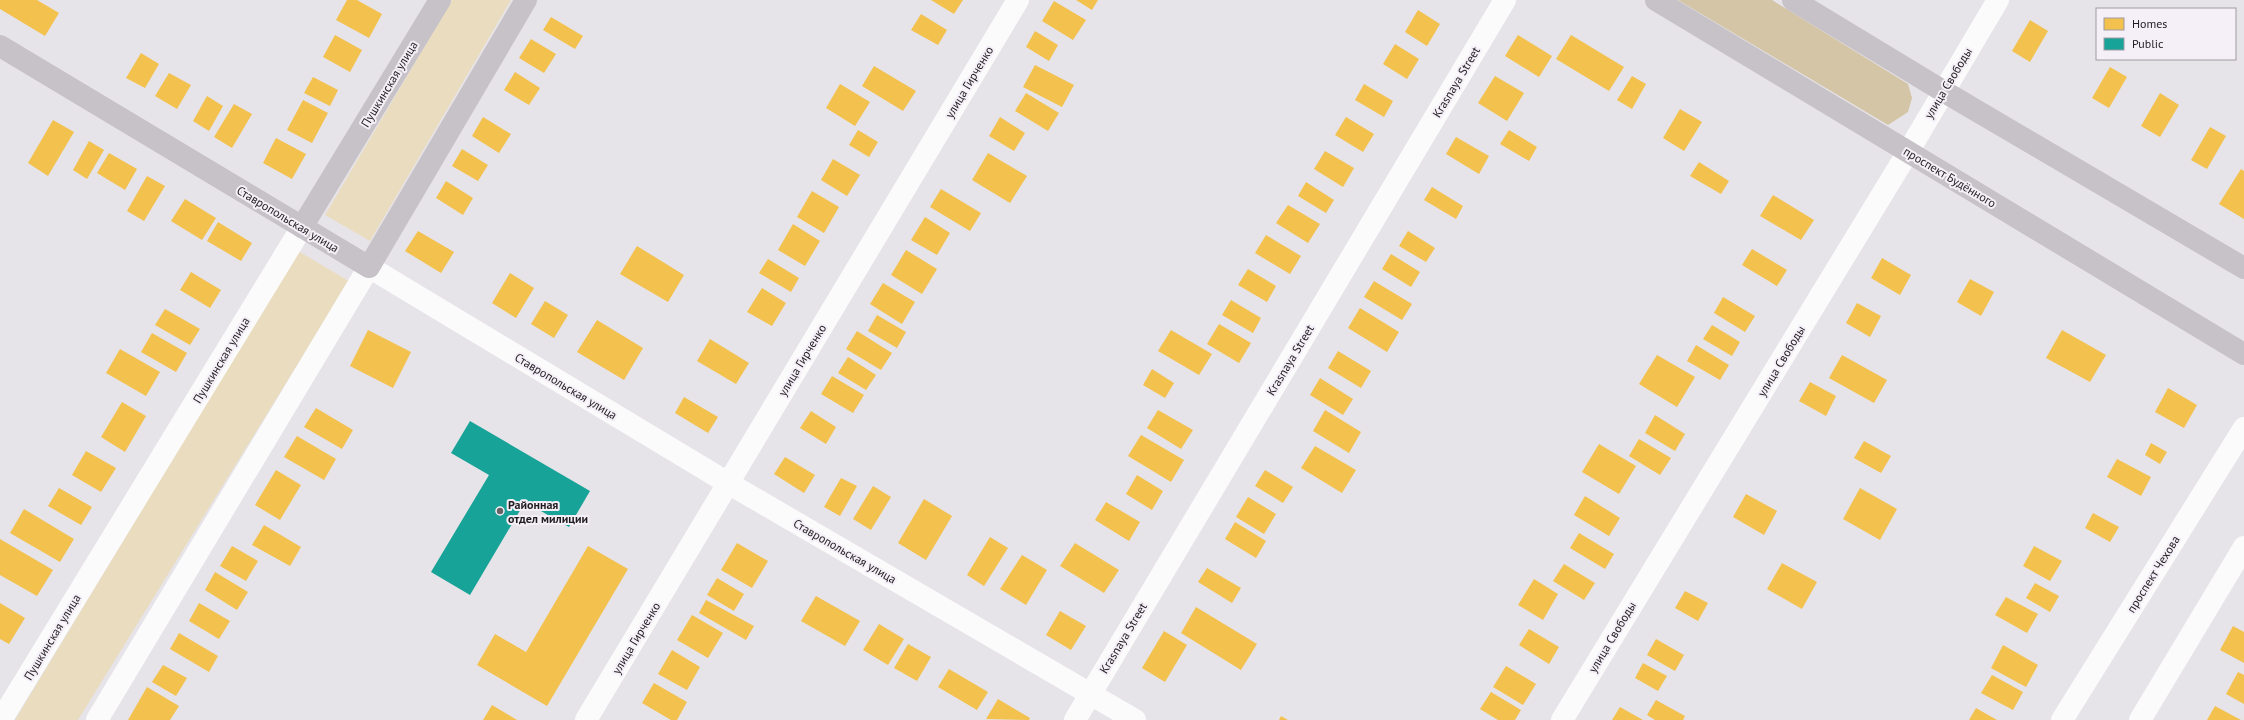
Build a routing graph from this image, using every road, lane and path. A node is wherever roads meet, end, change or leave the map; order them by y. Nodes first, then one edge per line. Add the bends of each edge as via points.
1 (440, 0) edge
2 (526, 0) edge
3 (1018, 0) edge
4 (1505, 0) edge
5 (1656, 0) edge
6 (1793, 0) edge
7 (1998, 0) edge
8 (0, 46) edge
9 (1943, 91) junction
10 (1908, 152) junction
11 (302, 228) junction
12 (369, 267) junction
13 (2244, 268) edge
14 (2244, 354) edge
15 (2244, 428) edge
16 (728, 483) junction
17 (2244, 547) edge
18 (1090, 694) junction
19 (1, 720) edge
20 (97, 720) edge
21 (586, 720) edge
22 (1075, 720) edge
23 (1135, 720) edge
24 (1562, 720) edge
25 (2062, 720) edge
26 (2140, 720) edge

1 - 11 main road, Пушкинская улица
2 - 12 main road
3 - 16 street, улица Гирченко
4 - 18 street, Krasnaya Street
5 - 10 main road, проспект Будённого
6 - 9 main road
7 - 9 street, улица Свободы
8 - 11 main road, Ставропольская улица
9 - 10 street, улица Свободы
9 - 13 main road
10 - 14 main road, проспект Будённого
10 - 24 street, улица Свободы
11 - 12 main road, Ставропольская улица
11 - 19 street, Пушкинская улица
12 - 16 street, Ставропольская улица
12 - 20 street
15 - 25 street, проспект Чехова
16 - 18 street, Ставропольская улица
16 - 21 street, улица Гирченко
17 - 26 street
18 - 22 street, Krasnaya Street
18 - 23 street, Ставропольская улица

